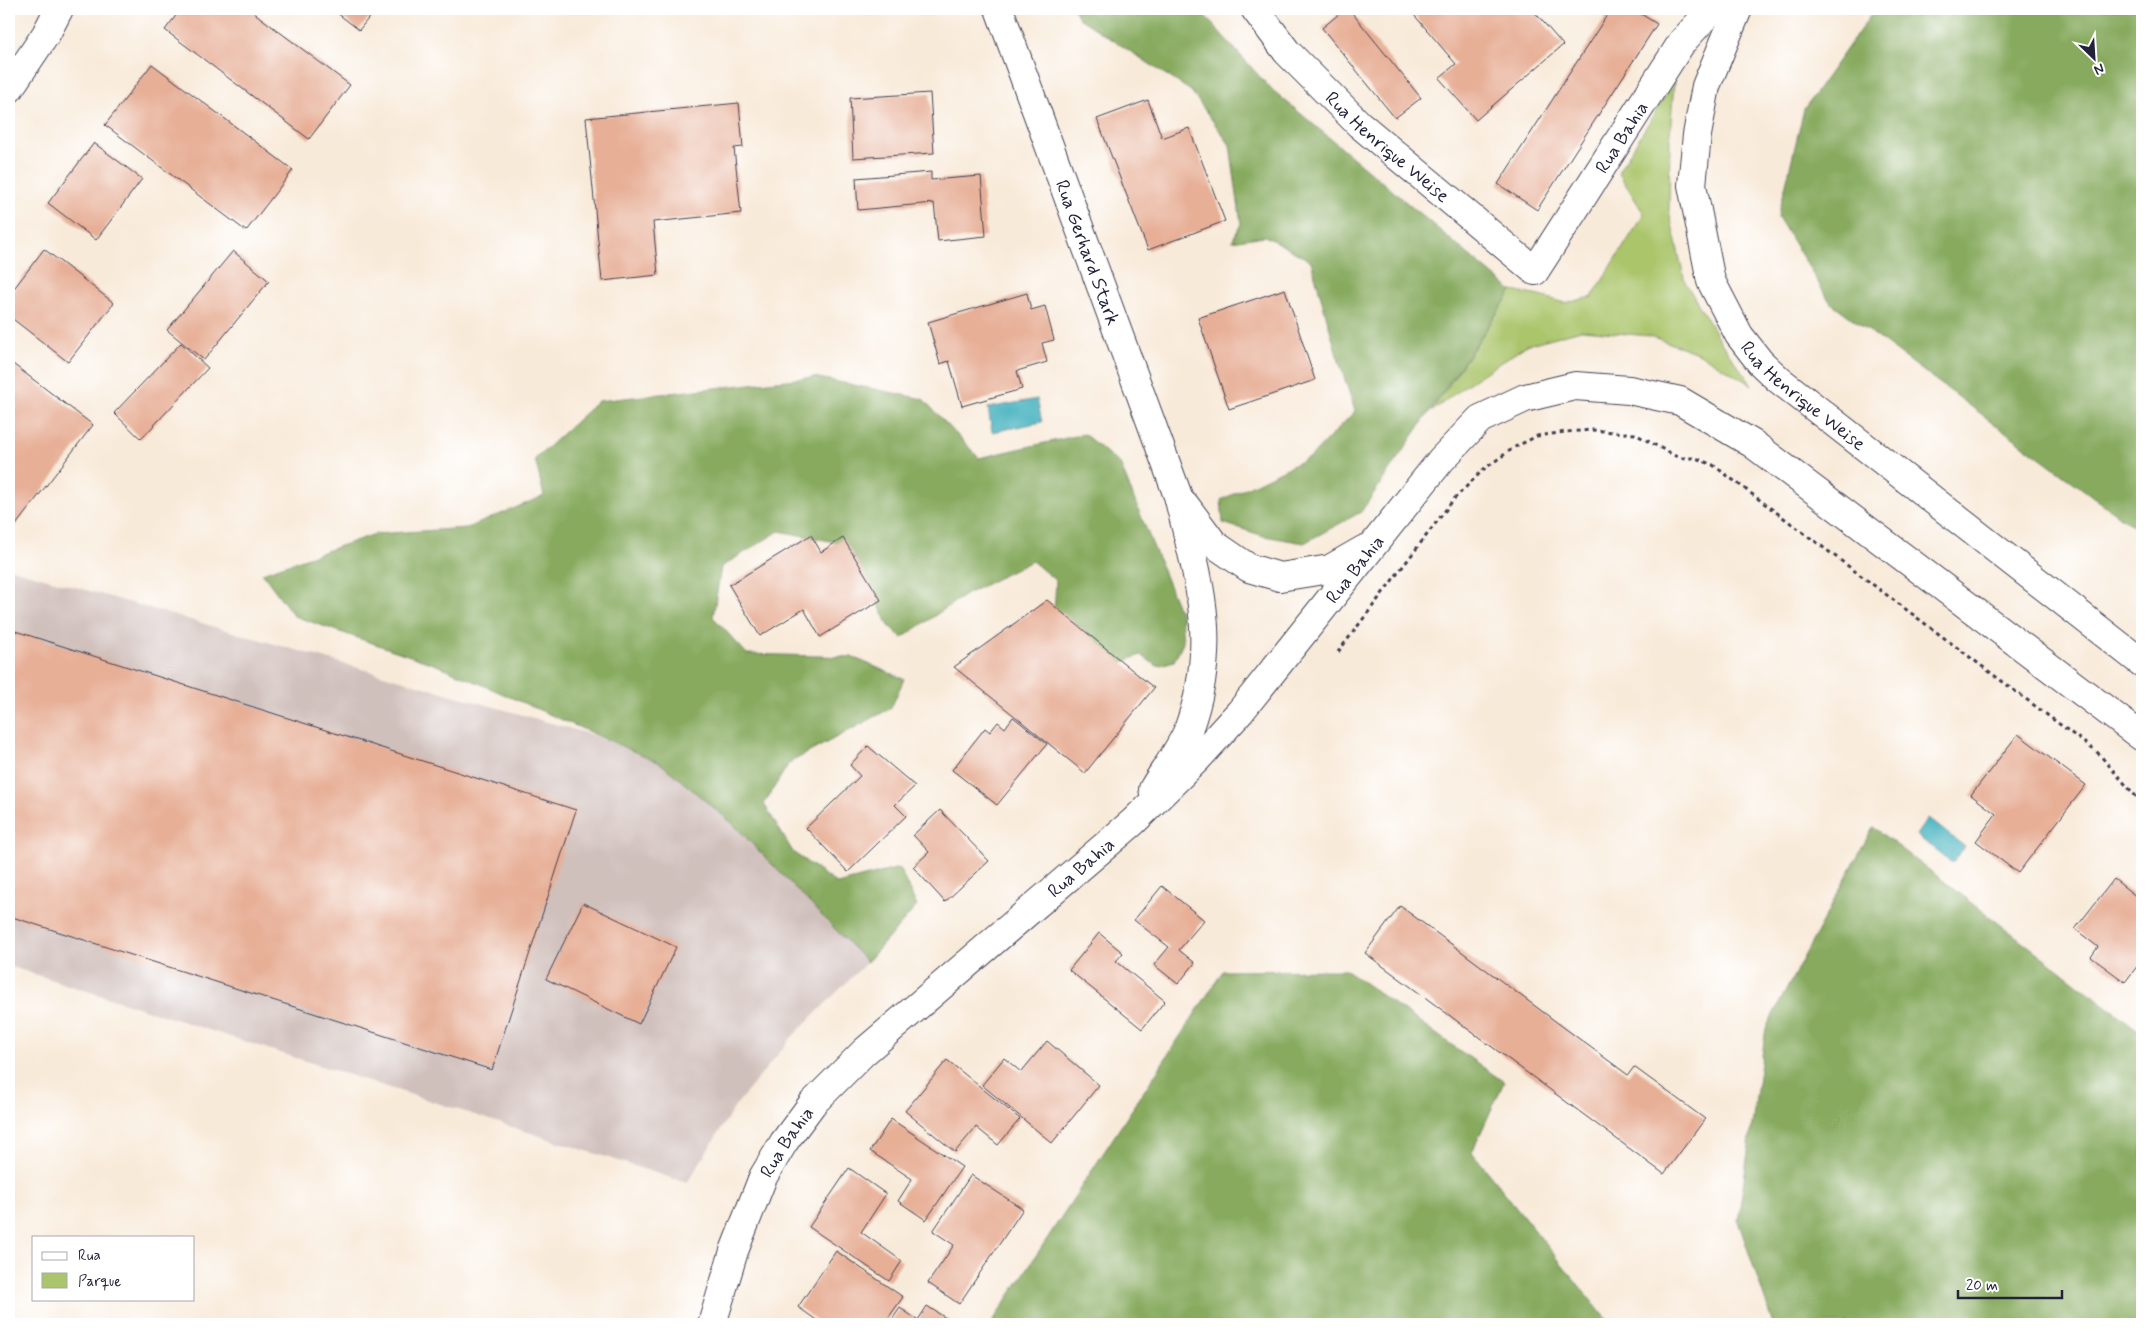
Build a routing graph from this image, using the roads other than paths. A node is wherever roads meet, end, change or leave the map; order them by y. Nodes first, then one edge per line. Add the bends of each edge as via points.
1 (59, 9) edge
2 (1000, 9) edge
3 (1255, 9) edge
4 (1712, 9) edge
5 (1738, 9) edge
6 (9, 89) edge
7 (1535, 271) joint
8 (1178, 496) junction
9 (1377, 543) junction
10 (2142, 663) edge
11 (2142, 736) edge
12 (1132, 822) junction
13 (712, 1324) edge

1 - 6 main road
2 - 8 main road, Rua Gerhard Stark
3 - 7 main road, Rua Henrique Weise via 1288,52 1360,124
4 - 7 main road, Rua Bahia via 1682,42
5 - 10 main road, Rua Henrique Weise via 1706,86 1696,135 1692,185 1711,281 1739,335 1778,380
8 - 9 main road, Rua Gerhard Stark via 1214,544 1249,568 1280,577 1330,569
8 - 12 main road, Rua Gerhard Stark via 1198,579 1206,631 1202,682 1187,732
9 - 11 main road, Rua Bahia via 1441,460 1480,418 1525,398 1575,386 1629,390 1680,401 1753,444
9 - 12 main road, Rua Bahia via 1240,712
12 - 13 main road, Rua Bahia via 864,1052 813,1104 784,1142 764,1176 734,1251

